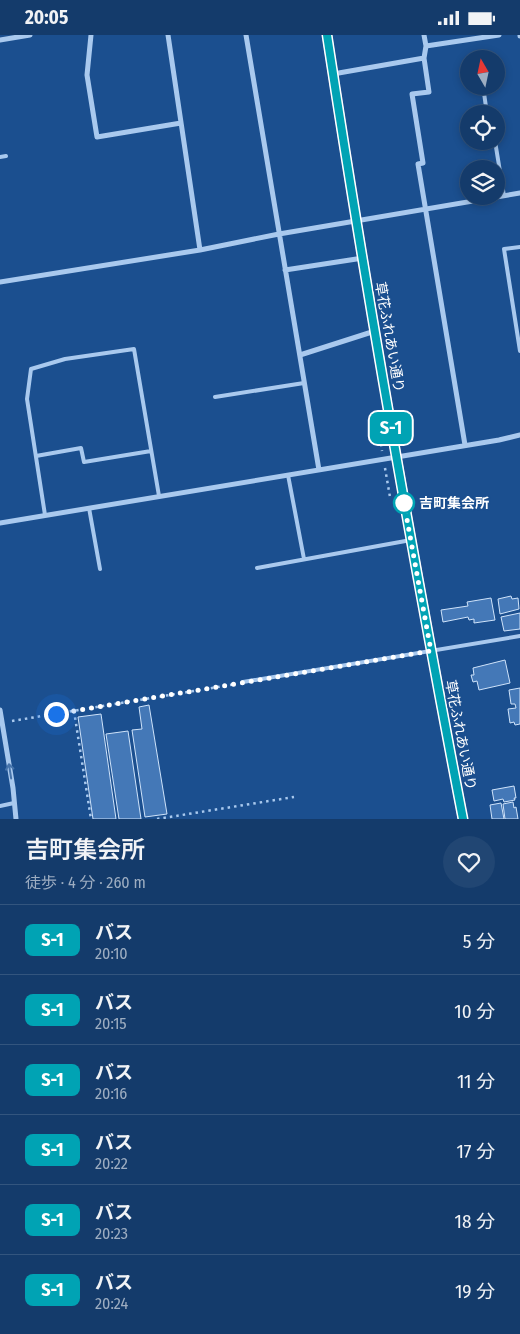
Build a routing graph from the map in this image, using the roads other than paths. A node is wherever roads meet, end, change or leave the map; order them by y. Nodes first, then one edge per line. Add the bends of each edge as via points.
1 (26, 35) edge
2 (92, 35) edge
3 (168, 35) edge
4 (246, 35) edge
5 (327, 35) edge
6 (424, 35) edge
7 (499, 35) edge
8 (0, 40) edge
9 (426, 46) junction
10 (424, 58) junction
11 (333, 74) junction
12 (181, 123) junction
13 (6, 156) dead end
14 (0, 157) edge
15 (520, 193) edge
16 (505, 196) edge
17 (460, 203) edge
18 (426, 209) junction
19 (356, 221) junction
20 (279, 235) junction
21 (520, 247) edge
22 (200, 250) junction
23 (363, 258) junction
24 (285, 271) junction
25 (0, 282) edge
26 (375, 331) junction
27 (520, 351) edge
28 (300, 355) junction
29 (304, 383) junction
30 (215, 397) dead end
31 (520, 435) edge
32 (465, 445) junction
33 (151, 451) junction
34 (36, 456) junction
35 (396, 456) junction
36 (319, 470) junction
37 (288, 475) junction
38 (159, 496) junction
39 (89, 508) junction
40 (45, 515) junction
41 (0, 523) edge
42 (411, 540) junction
43 (304, 559) junction
44 (257, 567) dead end
45 (100, 569) dead end
46 (520, 636) edge
47 (431, 651) junction
48 (243, 682) road end
49 (0, 710) edge
50 (14, 803) junction
51 (0, 806) edge
52 (16, 819) edge
53 (463, 819) edge

1 - 8 street
2 - 12 street via 88,75 98,137
3 - 12 street
4 - 20 street
5 - 11 street, 草花ふれあい通り
6 - 9 street
7 - 9 street
9 - 10 street
10 - 11 street
10 - 18 street via 429,92 412,94 423,163 418,164
11 - 19 street, 草花ふれあい通り
12 - 22 street
13 - 14 lane
15 - 16 street
17 - 18 street
18 - 19 street
18 - 32 street
19 - 20 street
19 - 23 street, 草花ふれあい通り
20 - 22 street
20 - 24 street
21 - 27 lane via 504,249
22 - 25 street
23 - 24 street
23 - 26 street, 草花ふれあい通り
24 - 28 street
26 - 28 street
26 - 35 street, 草花ふれあい通り
28 - 29 street
29 - 30 lane
29 - 36 street
31 - 32 street
32 - 35 street
33 - 34 lane via 84,462 81,448
33 - 34 lane via 134,349 65,359 31,369 27,399
33 - 38 lane
34 - 40 lane
35 - 36 street
35 - 42 street, 草花ふれあい通り
36 - 37 street
37 - 38 street
37 - 43 lane
38 - 39 street
39 - 40 street
39 - 45 lane
40 - 41 street
42 - 43 lane
42 - 47 street, 草花ふれあい通り
43 - 44 lane
46 - 47 lane
47 - 48 lane
47 - 53 street, 草花ふれあい通り
50 -> 49 street
50 - 51 lane
50 - 52 street

